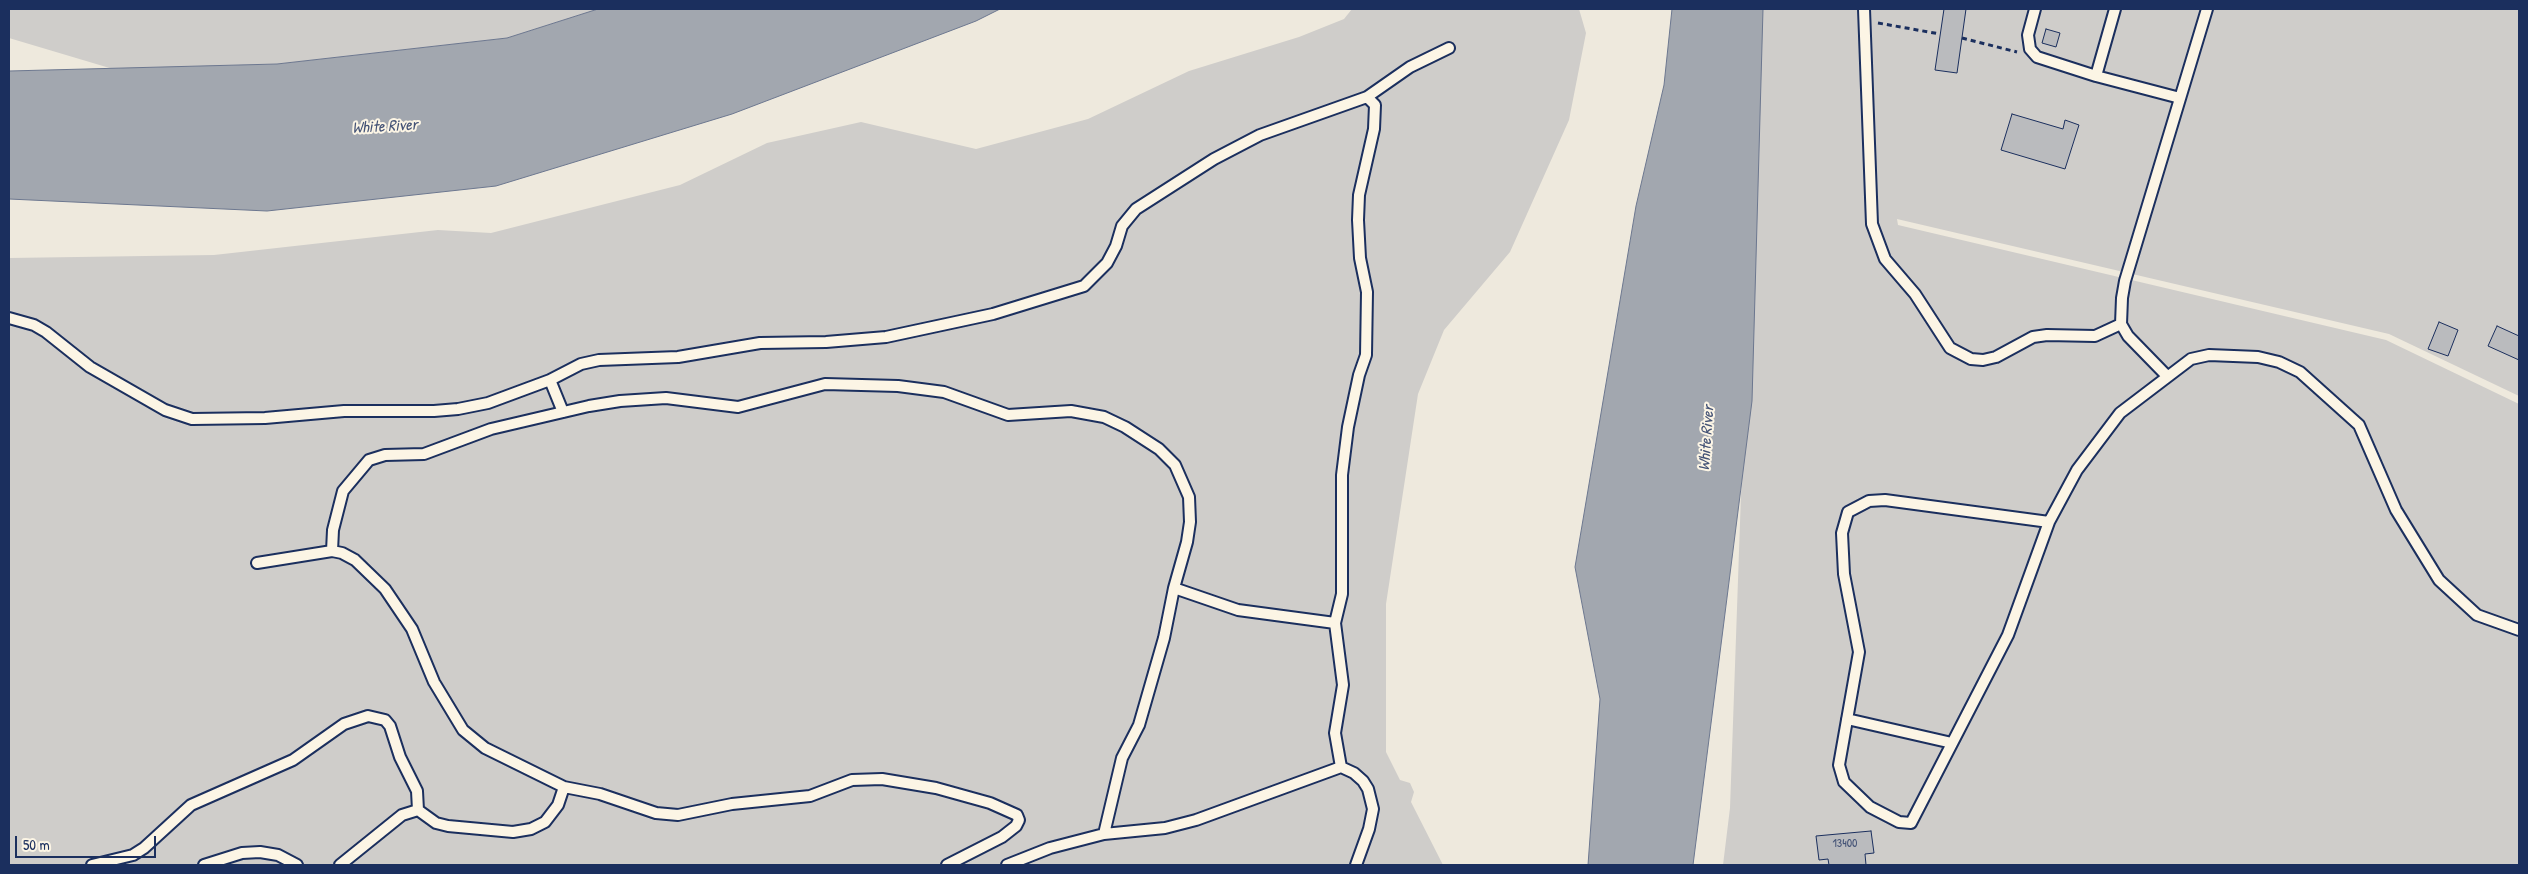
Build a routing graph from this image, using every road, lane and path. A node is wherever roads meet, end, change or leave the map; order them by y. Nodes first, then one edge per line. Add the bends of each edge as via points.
1 (1864, 9) edge
2 (2036, 9) edge
3 (2115, 9) edge
4 (2207, 9) edge
5 (1865, 21) junction
6 (1940, 34) dead end
7 (1962, 38) dead end
8 (1449, 48) dead end
9 (2036, 57) junction
10 (2096, 76) junction
11 (1367, 97) junction
12 (2180, 98) junction
13 (9, 318) edge
14 (2121, 324) junction
15 (2167, 376) junction
16 (550, 380) junction
17 (563, 412) junction
18 (2049, 522) junction
19 (332, 551) junction
20 (257, 563) dead end
21 (1174, 588) junction
22 (1336, 623) junction
23 (2519, 630) edge
24 (1847, 719) junction
25 (1952, 743) junction
26 (1341, 767) junction
27 (564, 787) junction
28 (418, 810) junction
29 (1104, 834) junction
30 (92, 865) edge
31 (204, 865) edge
32 (297, 865) edge
33 (340, 865) edge
34 (947, 865) edge
35 (1007, 865) edge
36 (1356, 865) edge

1 - 5 lane
2 - 9 lane via 2028,35 2030,49
3 - 10 lane
4 - 12 lane
5 - 6 path
5 - 14 lane via 1872,224 1885,259 1914,294 1950,348 1971,359 1983,360 1996,357 2033,337 2047,334 2095,336
7 - 9 path
8 - 11 lane via 1410,67
9 - 10 lane
10 - 12 lane
11 - 16 lane via 1260,135 1214,159 1136,209 1122,226 1108,263 1084,286 994,314 886,337 760,343 678,356 599,360 581,364
11 - 22 lane via 1375,105 1374,129 1359,194 1358,220 1360,258 1367,292 1366,355 1359,375 1342,474 1342,594
12 - 14 lane via 2125,281
13 - 16 lane via 34,325 90,366 165,410 192,419 265,418 344,410 434,412 488,403
14 - 15 lane via 2128,336
15 - 18 lane via 2120,413 2077,470
15 - 23 lane via 2191,359 2209,355 2258,357 2280,362 2300,372 2359,425 2396,510 2439,580 2477,615
16 - 17 lane
17 - 19 lane via 474,434 424,454 385,455 369,460 343,491 333,530
17 - 21 lane via 651,397 738,407 812,387 842,384 944,392 1008,415 1062,411 1104,417 1125,426 1159,449 1175,465 1186,485 1190,522
18 - 24 lane via 1885,500 1869,501 1848,512 1842,533 1844,574 1859,652
18 - 25 lane via 2008,635
19 - 20 lane
19 - 27 lane via 355,560 385,589 412,629 434,682 463,730 485,748
21 - 22 lane via 1238,610
21 - 29 lane via 1164,638 1139,725 1122,758
22 - 26 lane via 1343,685 1336,733
24 - 25 lane
24 - 25 lane via 1839,765 1844,782 1870,807 1899,822 1911,823
26 - 29 lane via 1196,820 1166,828
26 - 36 lane via 1363,781 1372,801 1370,824
27 - 28 lane via 551,816 540,825 513,832 448,826 436,823
27 - 34 lane via 600,794 656,813 678,815 732,804 810,796 852,780 882,779 936,788 990,803 1017,815 1016,826 1002,837
28 - 30 lane via 417,791 400,757 390,726 385,720 368,716 344,724 293,760 191,805 133,855
28 - 33 lane via 402,815
29 - 35 lane via 1050,848
31 - 32 lane via 242,853 260,852 278,855

